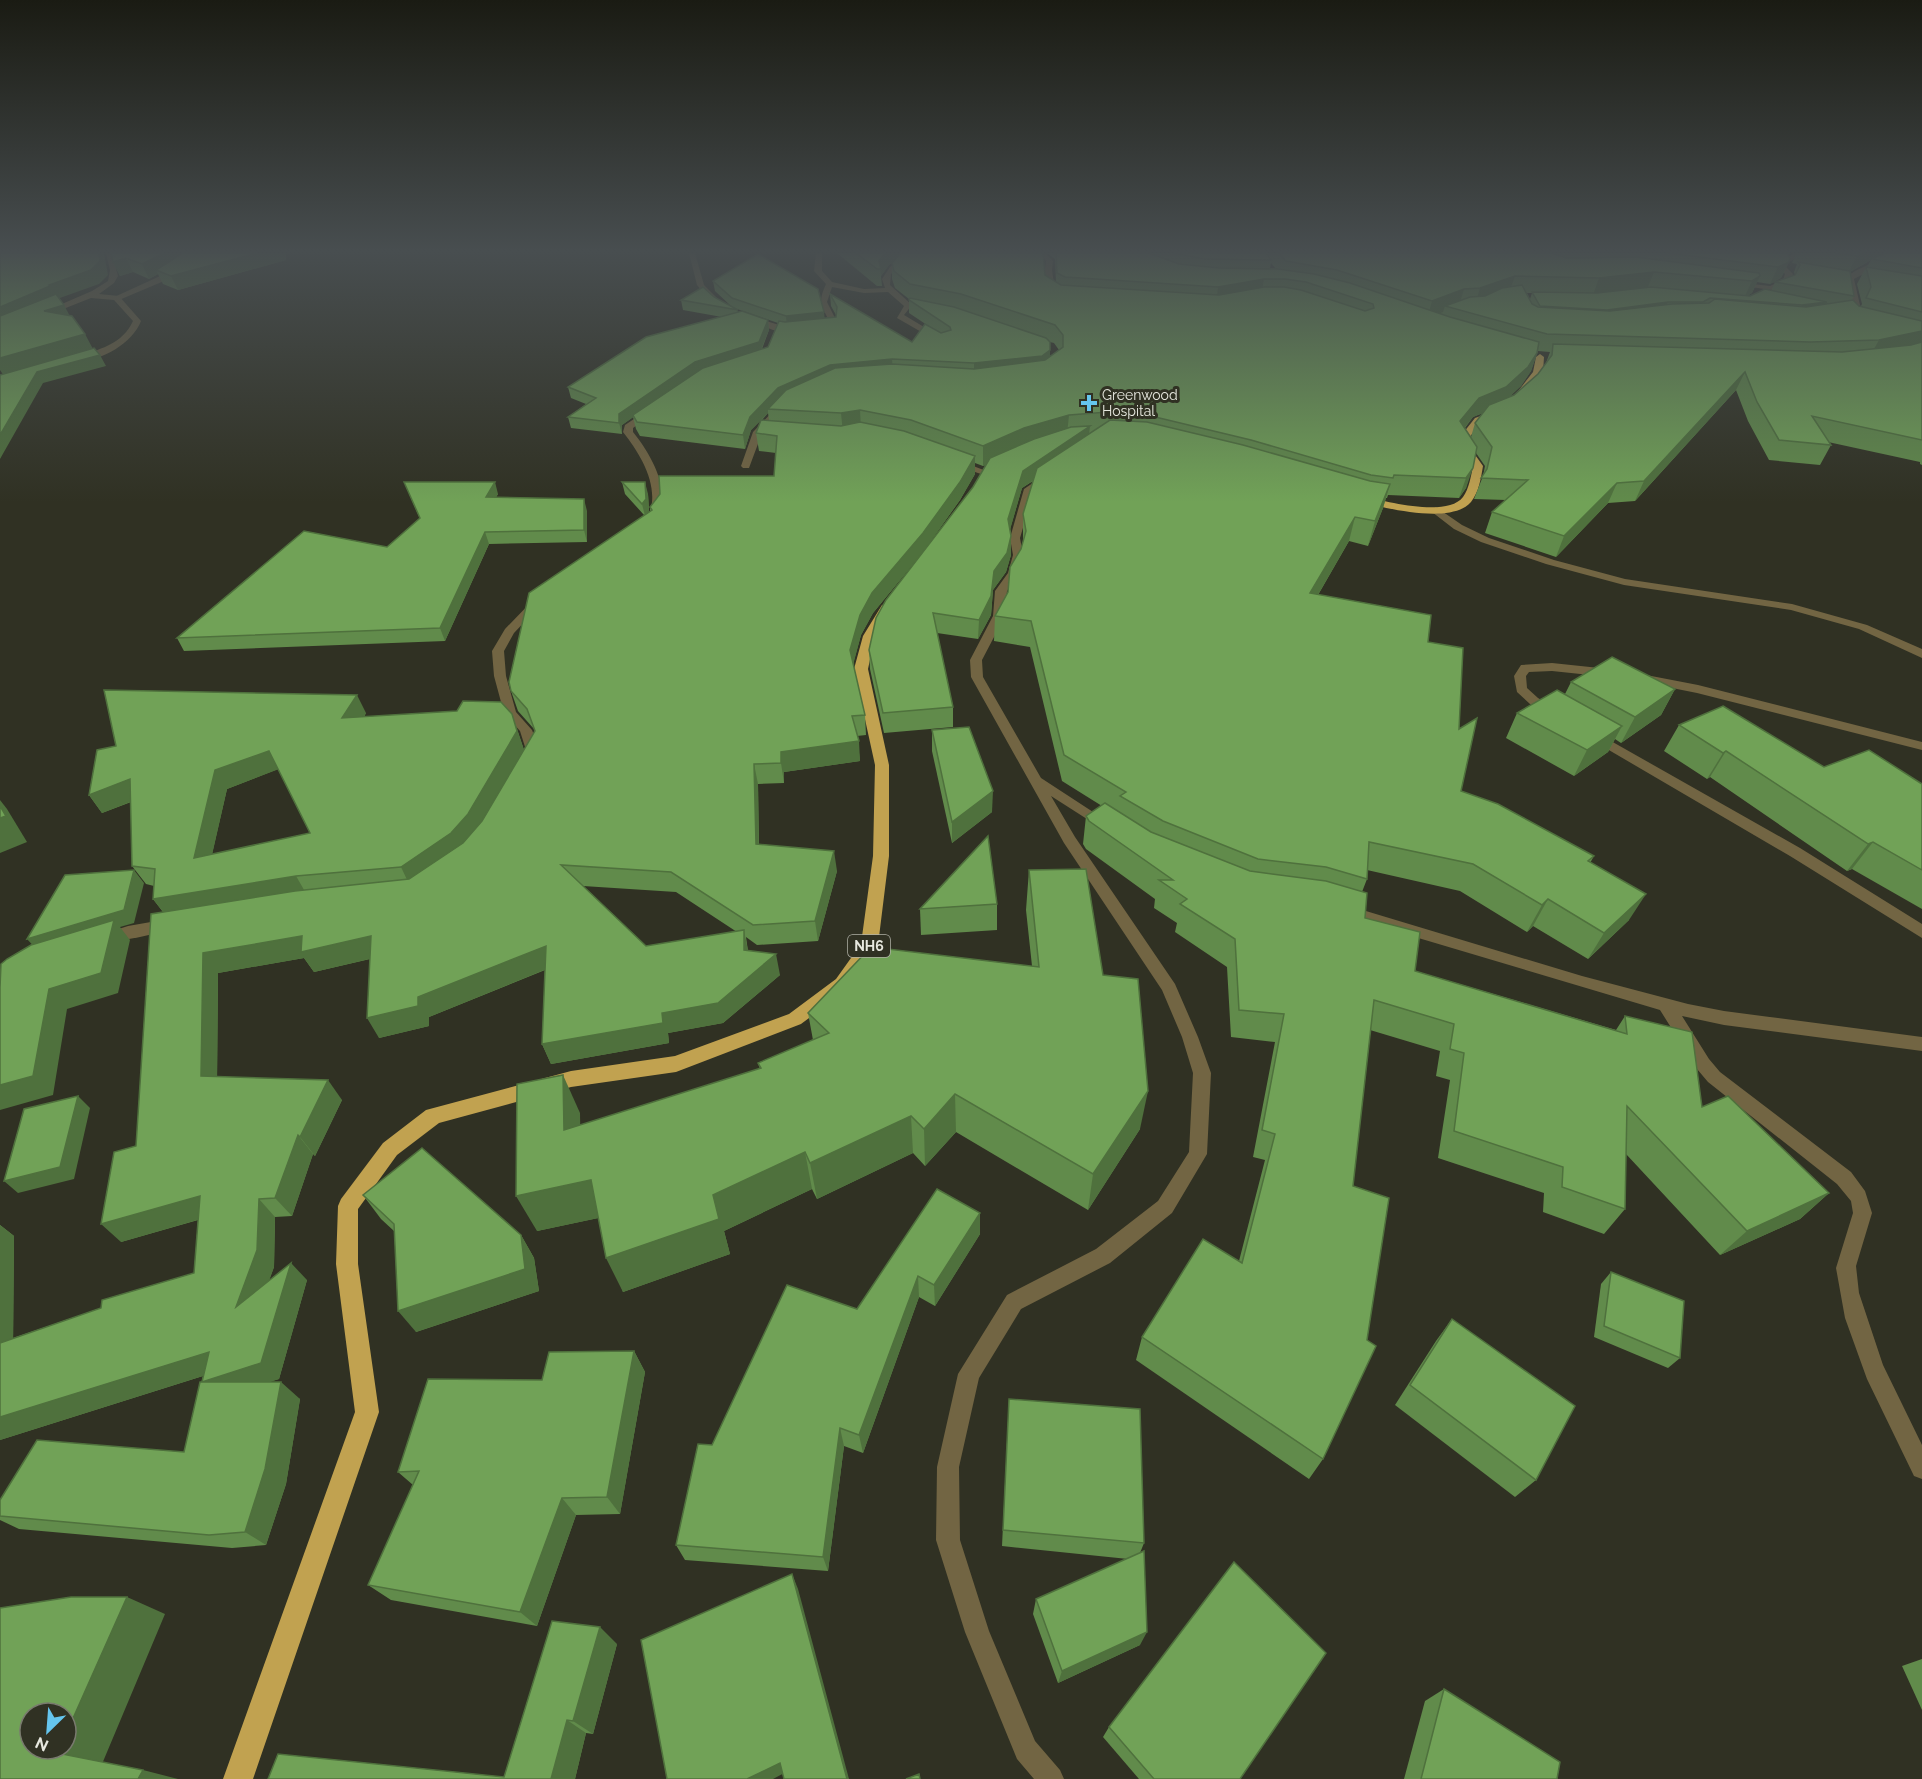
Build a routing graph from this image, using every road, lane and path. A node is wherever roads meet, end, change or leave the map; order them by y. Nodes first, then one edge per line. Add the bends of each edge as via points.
1 (129, 336) edge
2 (935, 336) edge
3 (945, 342) edge
4 (1541, 356) edge
5 (69, 363) edge
6 (793, 400) edge
7 (658, 405) edge
8 (758, 432) junction
9 (768, 432) edge
10 (952, 461) edge
11 (1067, 462) edge
12 (746, 466) dead end
13 (990, 469) joint
14 (973, 492) edge
15 (1353, 496) edge
16 (1436, 510) junction
17 (642, 529) edge
18 (552, 588) edge
19 (893, 599) edge
20 (1922, 654) edge
21 (1567, 720) edge
22 (1588, 732) edge
23 (1922, 746) edge
24 (523, 766) edge
25 (1035, 780) junction
26 (1122, 836) edge
27 (1328, 905) edge
28 (187, 922) edge
29 (1922, 932) edge
30 (96, 942) edge
31 (1666, 1005) junction
32 (1922, 1044) edge
33 (1922, 1468) edge
34 (238, 1779) edge
35 (1051, 1779) edge

1 - 5 street
2 - 3 street
4 - 16 highway via 1538,372 1527,389 1504,410 1478,420 1461,441 1478,466 1473,489 1463,504
6 - 8 street
7 - 17 street via 628,428 653,474 657,497 656,512
8 - 9 street
8 - 12 street
10 - 13 street
11 - 25 street via 1029,489 1015,538 1016,564 1001,591 999,616 976,660 977,677
13 - 14 highway
15 - 16 highway
16 - 20 street via 1458,527 1485,540 1571,568 1624,582 1792,607 1863,627
18 - 24 street via 508,631 498,651 510,712 525,730 533,750
19 - 34 highway, NH6 via 869,636 861,669 882,765 881,856 869,945 842,984 795,1018 676,1064 571,1079 433,1116 390,1149 348,1206 346,1263 367,1412
21 - 23 street via 1521,689 1520,676 1525,668 1624,675 1698,689
22 - 29 street via 1795,852
25 - 26 street
25 - 35 street via 1069,840 1169,988 1202,1073 1198,1154 1165,1207 1103,1256 1014,1302 969,1374 948,1467 948,1540 977,1632 1026,1750
27 - 31 street
28 - 30 street
31 - 32 street via 1724,1018
31 - 33 street via 1714,1077 1844,1178 1863,1204 1863,1217 1846,1267 1852,1307 1898,1423

